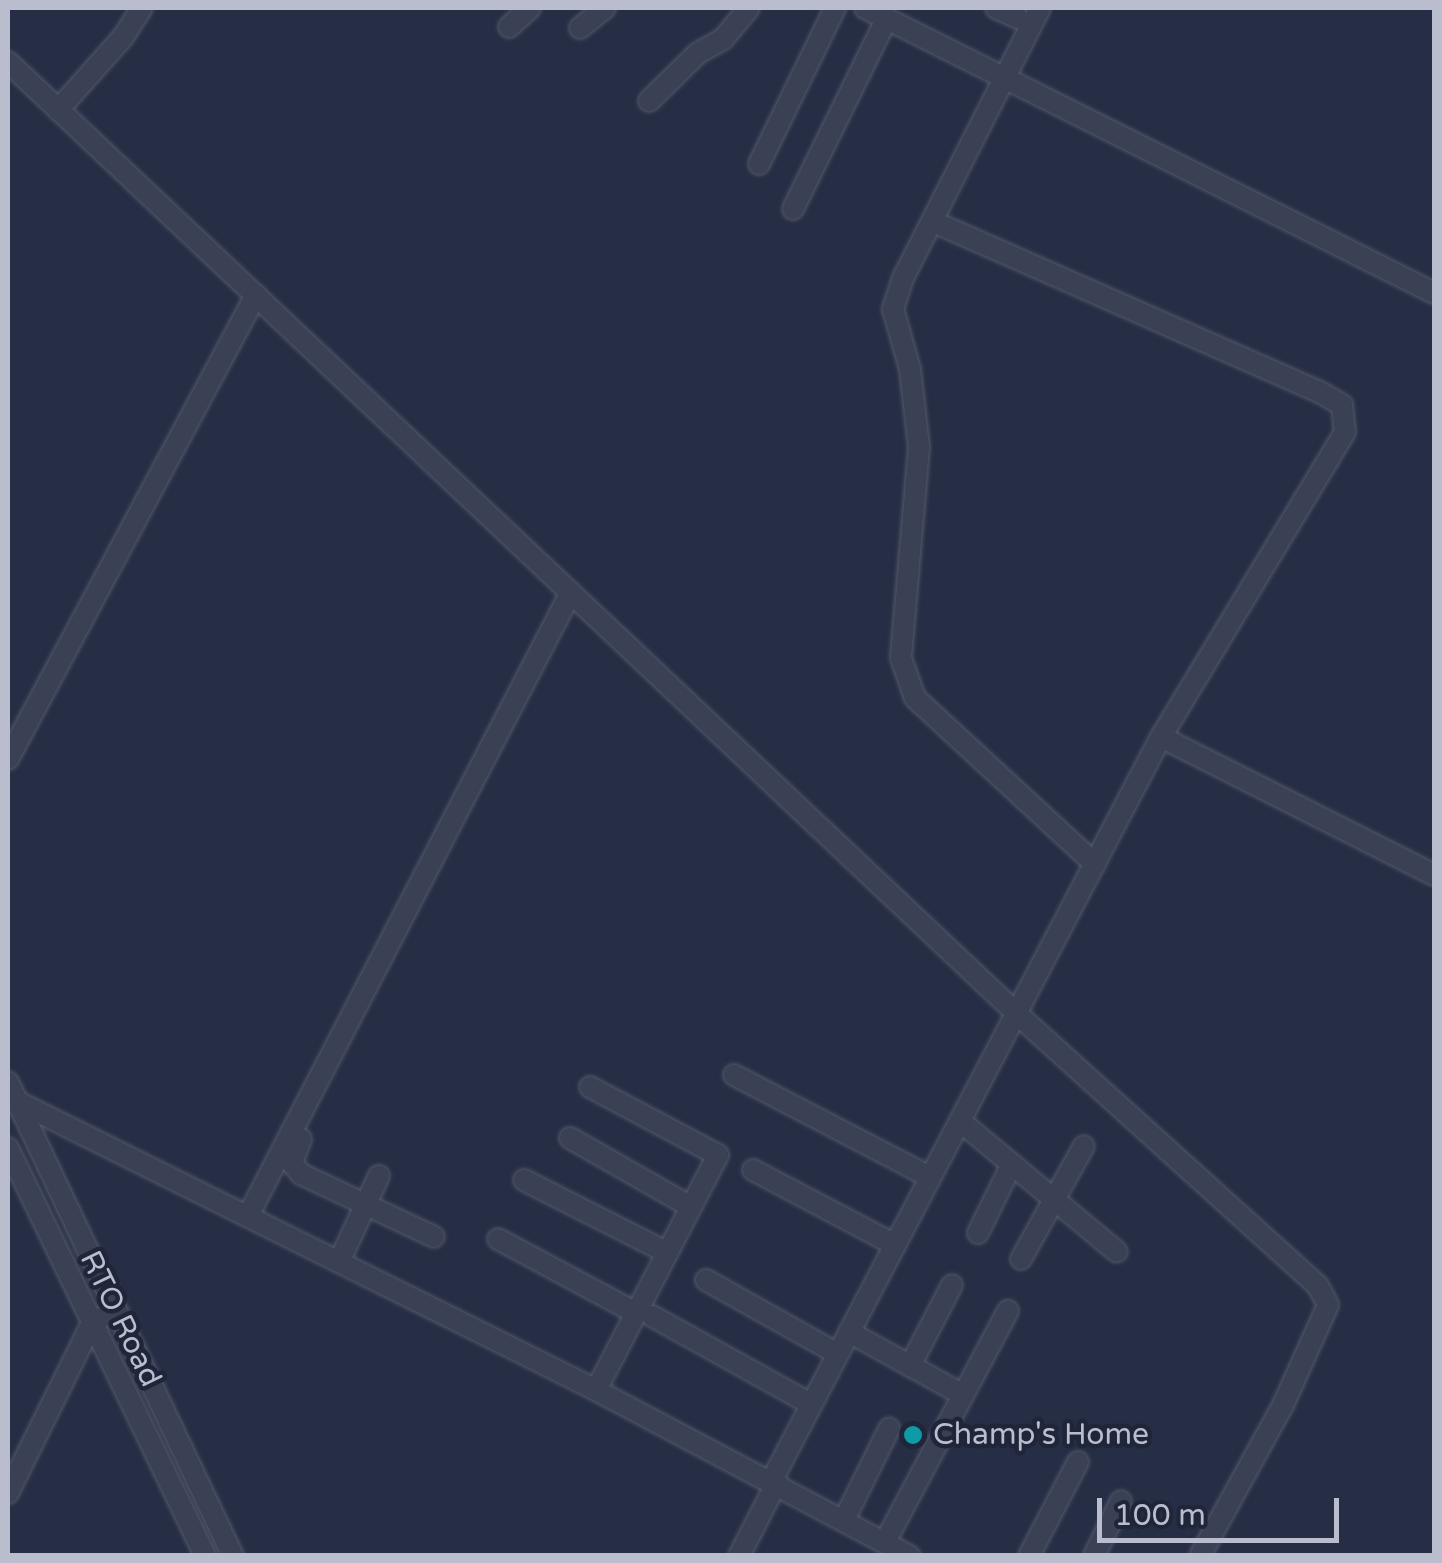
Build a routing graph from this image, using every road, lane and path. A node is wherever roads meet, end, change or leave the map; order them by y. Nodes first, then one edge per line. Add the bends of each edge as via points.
1 (142, 8) edge
2 (530, 8) edge
3 (605, 8) edge
4 (749, 8) edge
5 (835, 8) edge
6 (864, 8) edge
7 (996, 8) edge
8 (1040, 8) edge
9 (901, 17) edge
10 (1018, 18) dead end
11 (509, 26) dead end
12 (580, 28) dead end
13 (8, 62) edge
14 (1006, 75) junction
15 (649, 101) dead end
16 (58, 110) junction
17 (759, 164) dead end
18 (793, 209) dead end
19 (934, 222) junction
20 (1434, 294) edge
21 (256, 295) junction
22 (572, 592) junction
23 (1161, 737) junction
24 (8, 759) edge
25 (1094, 864) junction
26 (1434, 875) edge
27 (1016, 1013) junction
28 (734, 1074) dead end
29 (590, 1087) dead end
30 (10, 1094) edge
31 (319, 1102) dead end
32 (960, 1121) junction
33 (570, 1138) dead end
34 (1084, 1146) dead end
35 (8, 1148) edge
36 (1012, 1164) junction
37 (753, 1170) dead end
38 (378, 1176) dead end
39 (930, 1177) junction
40 (524, 1180) dead end
41 (1052, 1198) junction
42 (366, 1204) junction
43 (691, 1207) junction
44 (249, 1214) junction
45 (978, 1233) dead end
46 (434, 1238) dead end
47 (498, 1239) dead end
48 (894, 1246) junction
49 (1117, 1252) dead end
50 (668, 1253) junction
51 (1021, 1259) dead end
52 (339, 1262) junction
53 (706, 1280) dead end
54 (952, 1286) dead end
55 (1008, 1311) dead end
56 (118, 1313) junction
57 (644, 1315) junction
58 (93, 1321) junction
59 (849, 1332) junction
60 (838, 1354) junction
61 (910, 1366) junction
62 (596, 1390) junction
63 (963, 1395) junction
64 (811, 1404) junction
65 (890, 1429) dead end
66 (1078, 1462) dead end
67 (774, 1481) junction
68 (8, 1493) edge
69 (1121, 1501) dead end
70 (844, 1520) junction
71 (885, 1542) junction
72 (205, 1556) edge
73 (233, 1556) edge
74 (739, 1556) edge
75 (910, 1556) edge
76 (1029, 1556) edge
77 (1094, 1556) edge
78 (1200, 1556) edge

1 - 16 street
2 - 11 street
3 - 12 street
4 - 15 street
5 - 17 street
6 - 9 street
7 - 10 street
8 - 14 street
9 - 14 street
9 - 18 street
13 - 16 street
14 - 19 street
14 - 20 street
16 - 21 street
19 - 23 street via 1342,406 1345,432
19 - 25 street via 893,309 910,368 919,447 901,658 916,698
21 - 22 street
21 - 24 street
22 - 27 street
22 - 44 street
23 - 25 street
23 - 26 street
25 - 27 street
27 - 32 street
27 - 78 street via 1326,1297 1283,1405
28 - 39 street
29 - 43 street via 718,1156
30 - 44 street
30 - 56 street, RTO Road
31 - 42 street via 292,1163 300,1174
32 - 36 street
32 - 39 street
33 - 43 street
34 - 41 street
35 - 58 street, RTO Road
36 - 41 street
36 - 45 street
37 - 48 street
38 - 42 street
39 - 48 street
40 - 50 street
41 - 49 street
41 - 51 street
42 - 46 street
42 - 52 street
43 - 50 street
44 - 52 street
47 - 57 street
48 - 59 street
50 - 57 street
52 - 62 street
53 - 60 street
54 - 61 street
55 - 63 street
56 - 58 street
56 - 73 street, RTO Road
57 - 62 street
57 - 64 street
58 - 68 street
58 - 72 street, RTO Road
59 - 60 street
59 - 61 street
60 - 64 street
61 - 63 street
62 - 67 street
63 - 71 street
64 - 67 street
65 - 70 street
66 - 76 street
67 - 70 street
67 - 74 street
69 - 77 street
70 - 71 street
71 - 75 street

